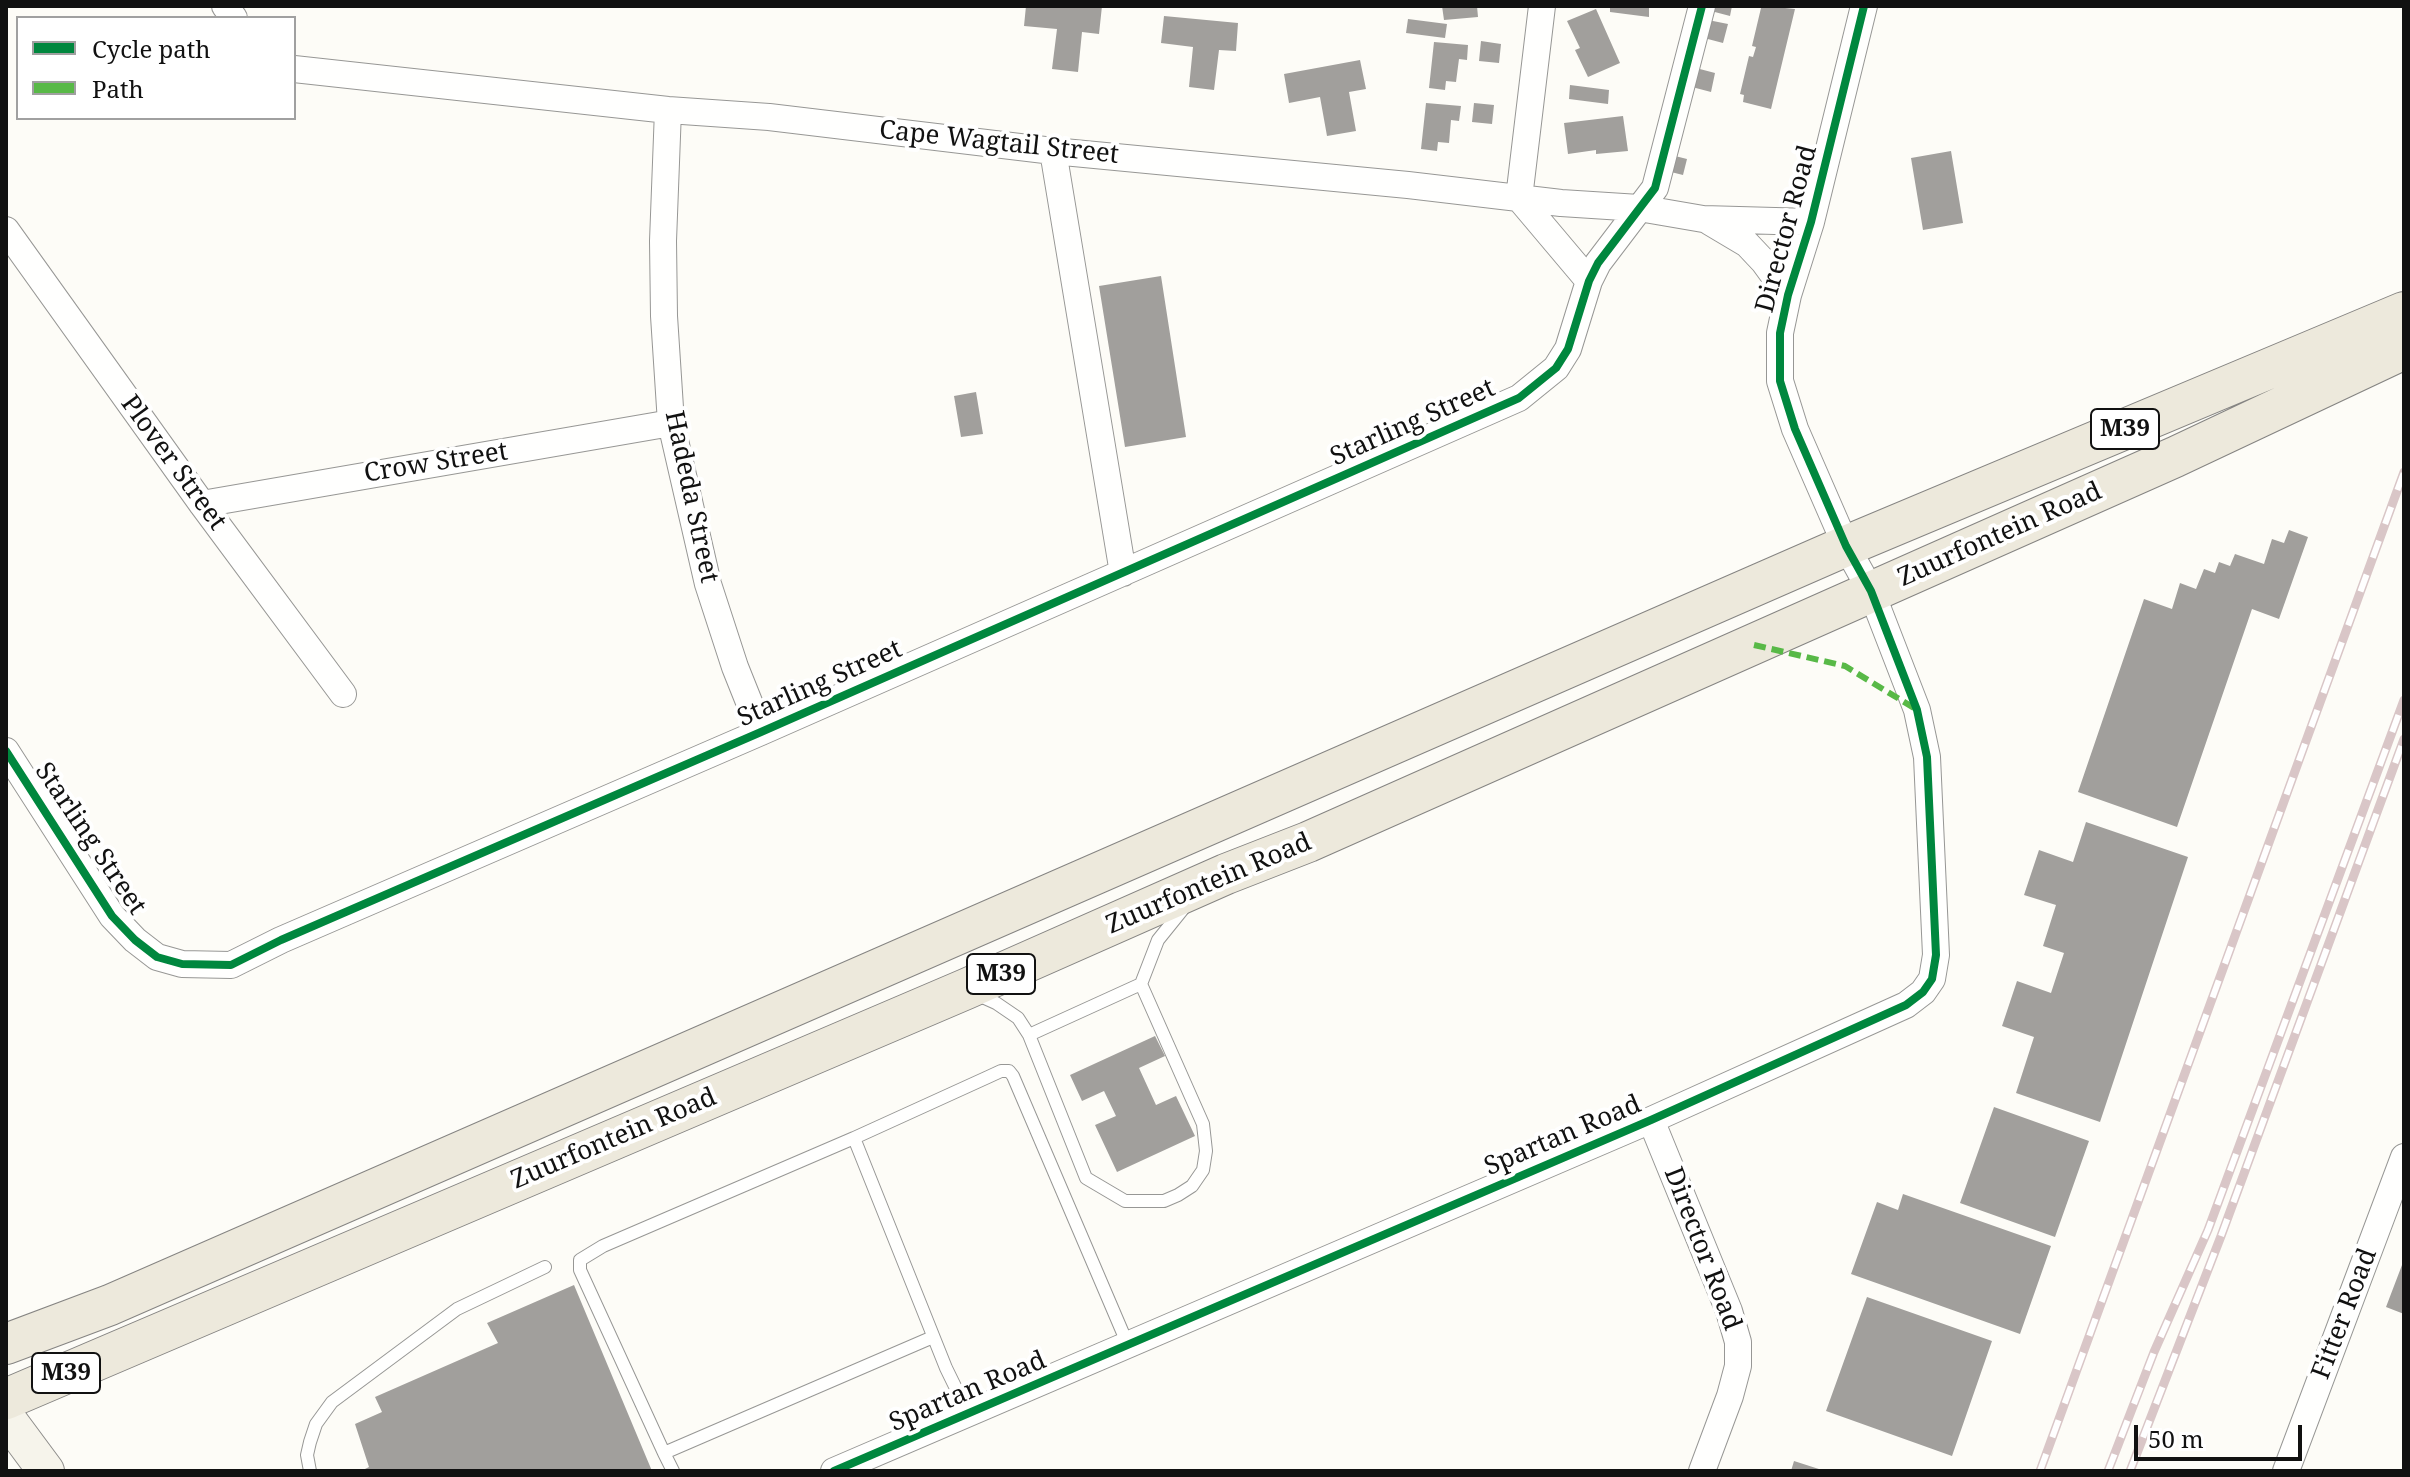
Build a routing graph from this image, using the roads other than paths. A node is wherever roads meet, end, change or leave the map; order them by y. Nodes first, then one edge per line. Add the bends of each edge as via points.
1 (1542, 6) edge
2 (1702, 6) edge
3 (1864, 6) edge
4 (296, 69) edge
5 (668, 110) junction
6 (1053, 151) junction
7 (1519, 198) junction
8 (1639, 208) junction
9 (1703, 219) junction
10 (1811, 222) junction
11 (6, 230) edge
12 (1589, 281) junction
13 (1788, 295) junction
14 (2404, 312) edge
15 (2404, 349) edge
16 (671, 423) junction
17 (202, 504) junction
18 (1846, 546) junction
19 (1123, 573) junction
20 (1871, 591) junction
21 (343, 694) dead end
22 (761, 732) junction
23 (6, 751) edge
24 (1226, 874) junction
25 (1141, 984) junction
26 (966, 989) junction
27 (1029, 1035) junction
28 (1651, 1120) junction
29 (854, 1138) junction
30 (2404, 1157) edge
31 (545, 1267) dead end
32 (933, 1337) junction
33 (6, 1344) edge
34 (1128, 1345) junction
35 (6, 1399) edge
36 (968, 1413) junction
37 (6, 1417) edge
38 (664, 1453) junction
39 (46, 1471) edge
40 (310, 1471) edge
41 (673, 1471) edge
42 (834, 1471) edge
43 (1702, 1471) edge
44 (2286, 1471) edge

1 - 7 street
2 - 8 street, Starling Street via 1655,188
3 - 10 street, Director Road
4 - 5 street, Cape Wagtail Street
5 - 6 street, Cape Wagtail Street
5 - 16 street, Hadeda Street via 663,241
6 - 7 street, Cape Wagtail Street
6 - 19 street
7 - 8 street, Cape Wagtail Street
7 - 12 street
8 - 9 street, Cape Wagtail Street
8 - 12 street, Starling Street
9 - 10 street
9 - 13 street via 1756,252
10 - 13 street, Director Road
11 - 17 street, Plover Street
12 - 19 street, Starling Street via 1568,349 1556,368 1519,398
13 - 18 street, Director Road via 1780,333 1780,381
14 - 18 main road, Zuurfontein Road / M39
15 - 20 main road, Zuurfontein Road / M39
16 - 17 street, Crow Street
16 - 22 street, Hadeda Street via 708,584
17 - 21 street, Plover Street
18 - 20 street, Director Road
18 - 33 main road, Zuurfontein Road / M39 via 110,1305
19 - 22 street, Starling Street
20 - 24 main road, Zuurfontein Road / M39
20 - 28 street, Spartan Road via 1917,710 1927,757 1936,955 1932,979 1906,1005
22 - 23 street, Starling Street via 231,965 182,964 157,957 135,940 112,916
24 - 25 lane via 1174,918 1158,940
24 - 26 main road, Zuurfontein Road / M39
25 - 27 lane
25 - 27 lane via 1203,1124 1203,1170 1178,1195 1164,1201 1125,1201 1086,1178
26 - 27 lane via 1018,1018
26 - 35 main road, Zuurfontein Road / M39
28 - 34 street, Spartan Road
28 - 43 street, Director Road via 1738,1342 1734,1381
29 - 32 lane
29 - 34 lane via 1009,1071
29 - 38 lane via 580,1260
30 - 44 street, Fitter Road
31 - 40 lane via 457,1309 332,1402 310,1442
32 - 36 lane
32 - 38 lane
34 - 36 street, Spartan Road
36 - 42 street, Spartan Road
37 - 39 main road
38 - 41 lane

